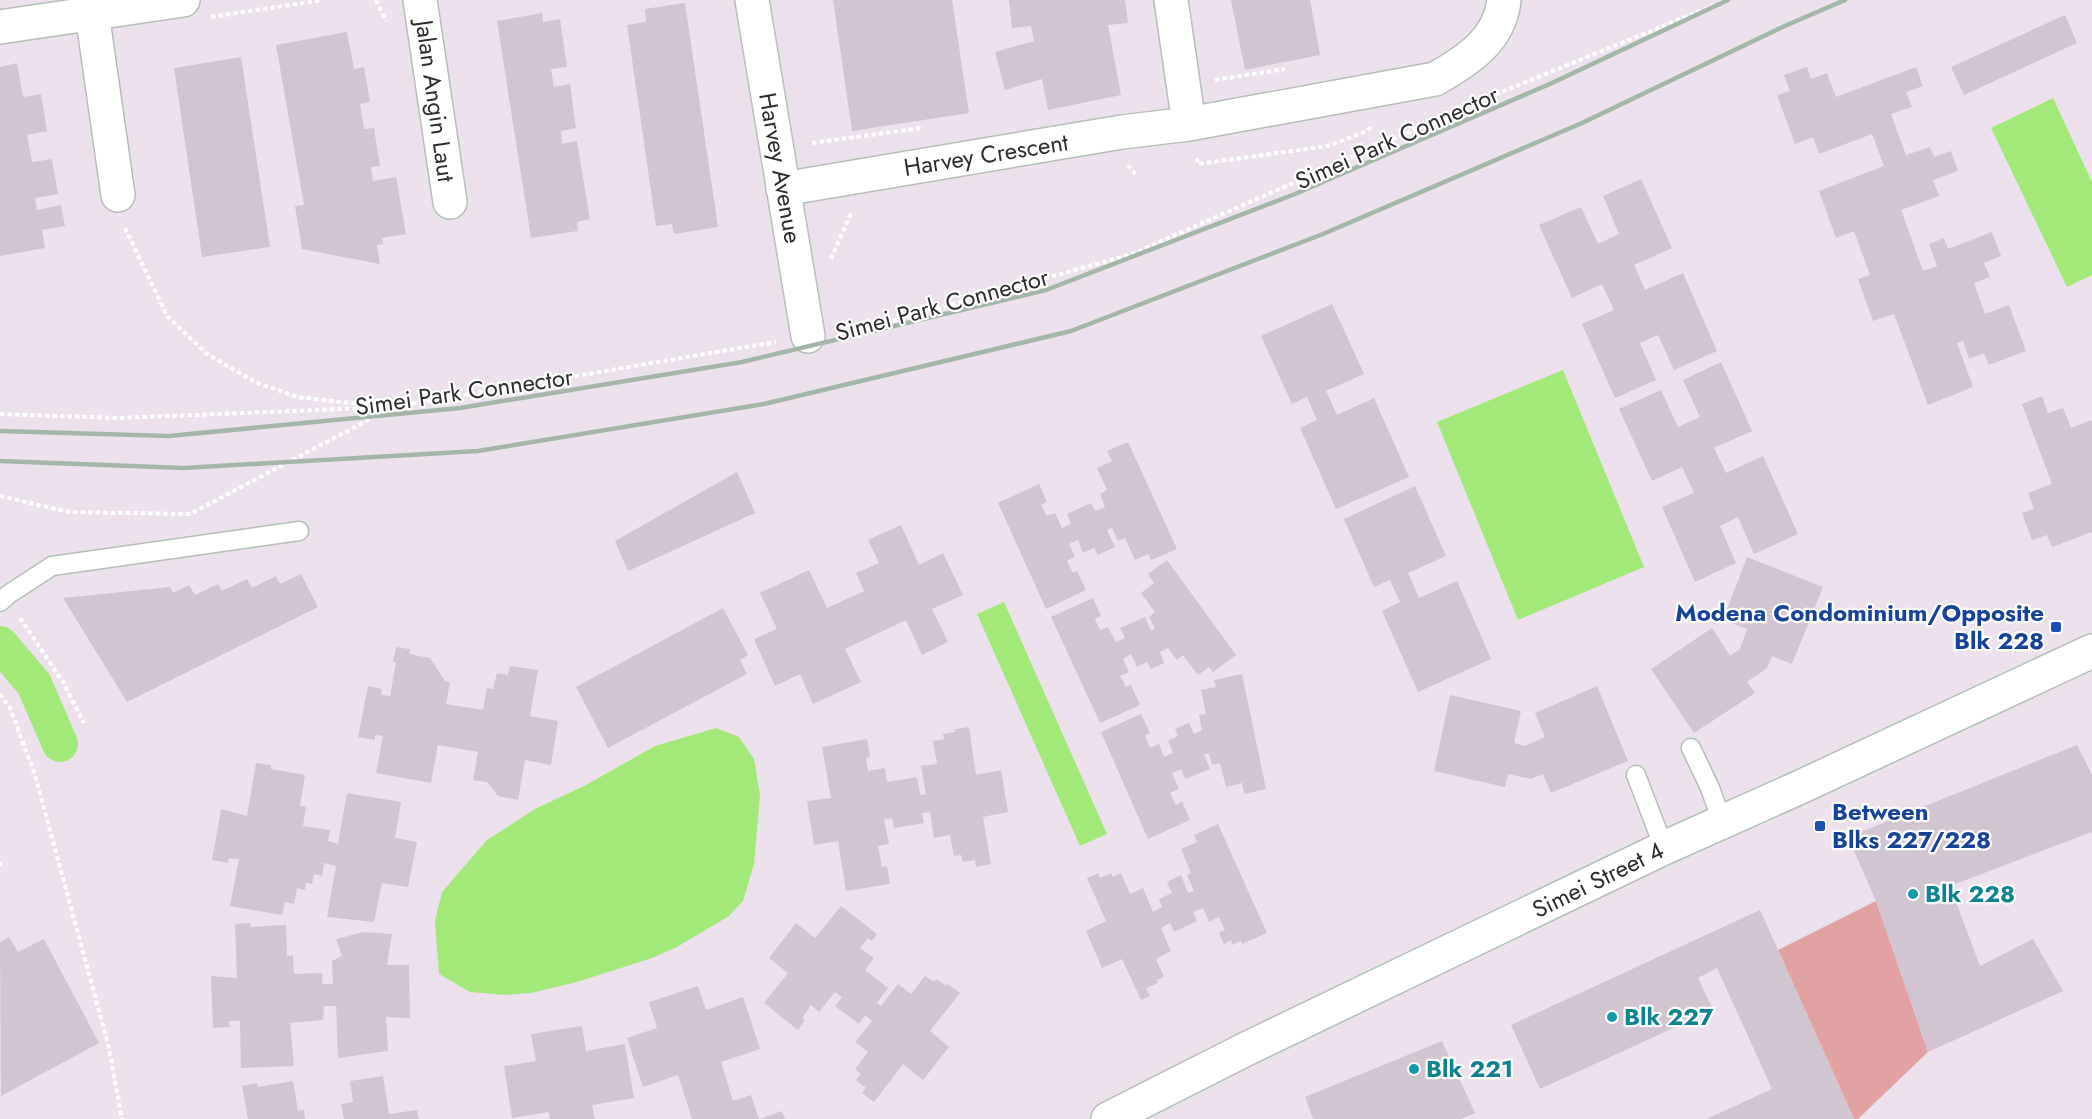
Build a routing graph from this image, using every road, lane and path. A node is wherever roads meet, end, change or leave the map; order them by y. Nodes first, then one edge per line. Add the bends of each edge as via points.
1 (420, 0) edge
2 (752, 0) edge
3 (1171, 0) edge
4 (1504, 0) edge
5 (1727, 0) edge
6 (165, 1) edge
7 (92, 13) junction
8 (0, 27) edge
9 (1189, 124) junction
10 (1374, 125) dead end
11 (1196, 155) dead end
12 (783, 189) junction
13 (118, 195) joint
14 (450, 202) dead end
15 (856, 202) dead end
16 (831, 260) dead end
17 (808, 336) junction
18 (393, 407) junction
19 (0, 414) edge
20 (0, 496) edge
21 (298, 531) dead end
22 (0, 602) edge
23 (18, 616) dead end
24 (2092, 651) edge
25 (0, 694) edge
26 (84, 723) dead end
27 (1691, 748) dead end
28 (1636, 775) dead end
29 (1722, 822) junction
30 (1664, 848) junction
31 (122, 1119) edge
32 (1108, 1119) edge

1 - 14 street, Jalan Angin Laut
2 - 12 street, Harvey Avenue
3 - 9 street
4 - 9 street, Harvey Crescent via 1502,13 1488,39 1465,63 1435,80
5 - 17 path, Simei Park Connector via 1482,100 1132,254 856,331
6 - 7 street
7 - 8 street
7 - 13 street
9 - 12 street, Harvey Crescent
10 - 11 path via 1328,146 1198,164
12 - 17 street, Harvey Avenue
13 - 18 path via 126,234 167,316 207,354 255,382 297,397
15 - 16 path
17 - 18 path, Simei Park Connector
18 - 19 path, Simei Park Connector via 118,418
18 - 20 path via 190,513 69,512
21 - 22 lane via 52,566
23 - 26 path via 63,682
24 - 29 street, Simei Street 4
25 - 31 path via 10,708 35,775 108,1044
27 - 29 lane
28 - 30 lane
29 - 30 street, Simei Street 4
30 - 32 street, Simei Street 4

